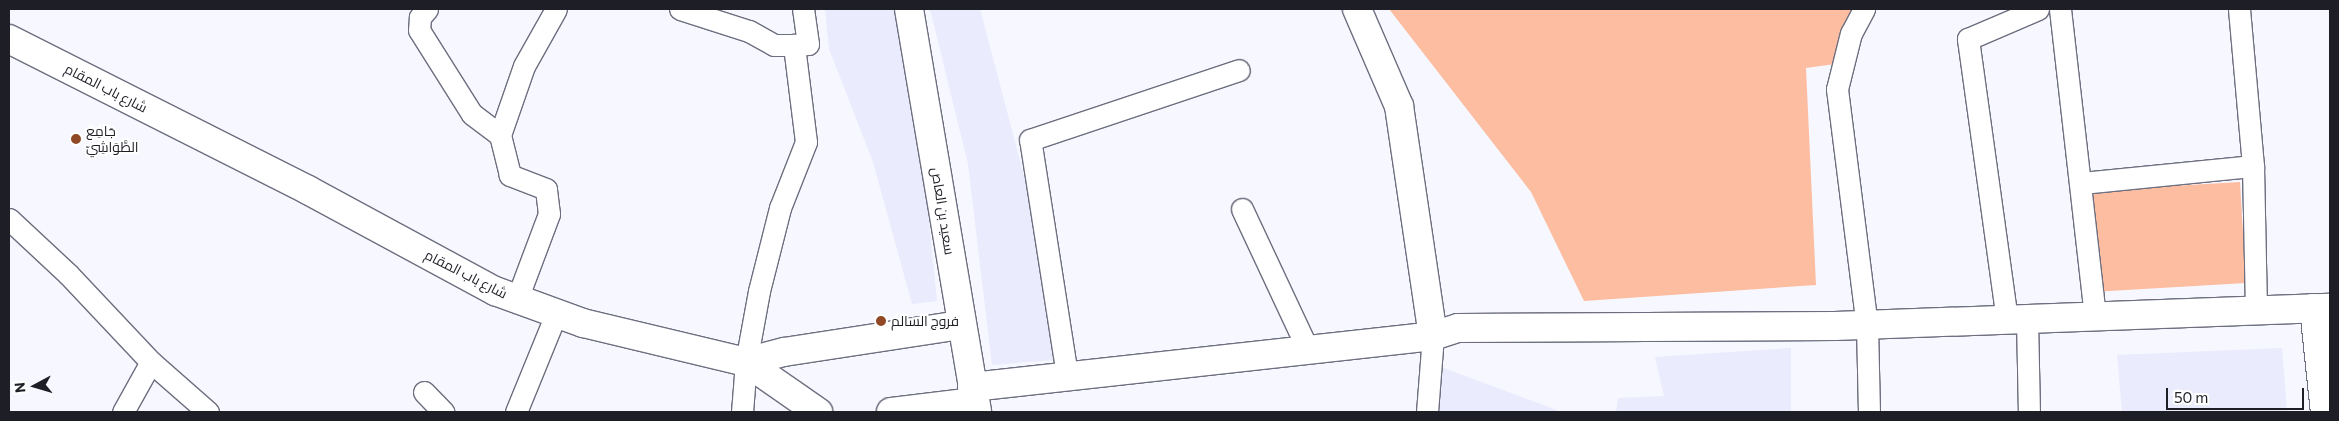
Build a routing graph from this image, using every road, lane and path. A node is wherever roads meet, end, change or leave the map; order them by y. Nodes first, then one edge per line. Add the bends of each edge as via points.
1 (427, 9) edge
2 (556, 9) edge
3 (680, 9) edge
4 (803, 9) edge
5 (909, 9) edge
6 (1357, 9) edge
7 (1864, 9) edge
8 (2038, 9) edge
9 (2060, 9) edge
10 (2239, 9) edge
11 (9, 39) edge
12 (794, 45) junction
13 (1239, 70) dead end
14 (500, 135) junction
15 (2253, 166) junction
16 (2082, 183) junction
17 (1242, 210) dead end
18 (9, 219) edge
19 (517, 299) junction
20 (2322, 308) edge
21 (2256, 311) junction
22 (556, 314) junction
23 (2095, 316) junction
24 (2017, 320) junction
25 (961, 325) junction
26 (1867, 325) junction
27 (1432, 336) junction
28 (1308, 350) junction
29 (151, 362) junction
30 (746, 362) junction
31 (1067, 375) junction
32 (424, 392) dead end
33 (974, 401) edge
34 (123, 412) edge
35 (208, 412) edge
36 (443, 412) edge
37 (516, 412) edge
38 (742, 412) edge
39 (818, 412) edge
40 (891, 412) edge
41 (1427, 412) edge
42 (1869, 412) edge
43 (2029, 412) edge
44 (2325, 412) edge

1 - 14 street via 420,17 420,30 472,114
2 - 14 street via 524,66
3 - 12 street via 749,31 774,45
4 - 12 street via 808,44
5 - 25 main road, سعيد بن العاص
6 - 27 main road via 1400,106
7 - 26 street via 1850,33 1837,89
8 - 24 street via 1968,39
9 - 16 street
10 - 15 street
11 - 19 main road, شارع باب المقام
12 - 30 street via 806,142 780,208
13 - 31 street via 1030,140
14 - 19 street via 510,175 546,189 549,214
15 - 16 street
15 - 21 street
16 - 23 street
17 - 28 street
18 - 29 street via 68,274
19 - 22 main road, شارع باب المقام
20 - 21 main road
20 - 44 main road
21 - 23 main road
22 - 30 main road, شارع باب المقام via 629,336
22 - 37 street
23 - 24 main road
24 - 26 main road
24 - 43 street
25 - 30 main road, شارع باب المقام via 784,352
25 - 33 main road, سعيد بن العاص
26 - 27 main road via 1458,328
26 - 42 street
27 - 28 main road
27 - 41 street
28 - 31 main road
29 - 34 street
29 - 35 street
30 - 38 street
30 - 39 main road
31 - 33 main road
32 - 36 street
33 - 40 main road

